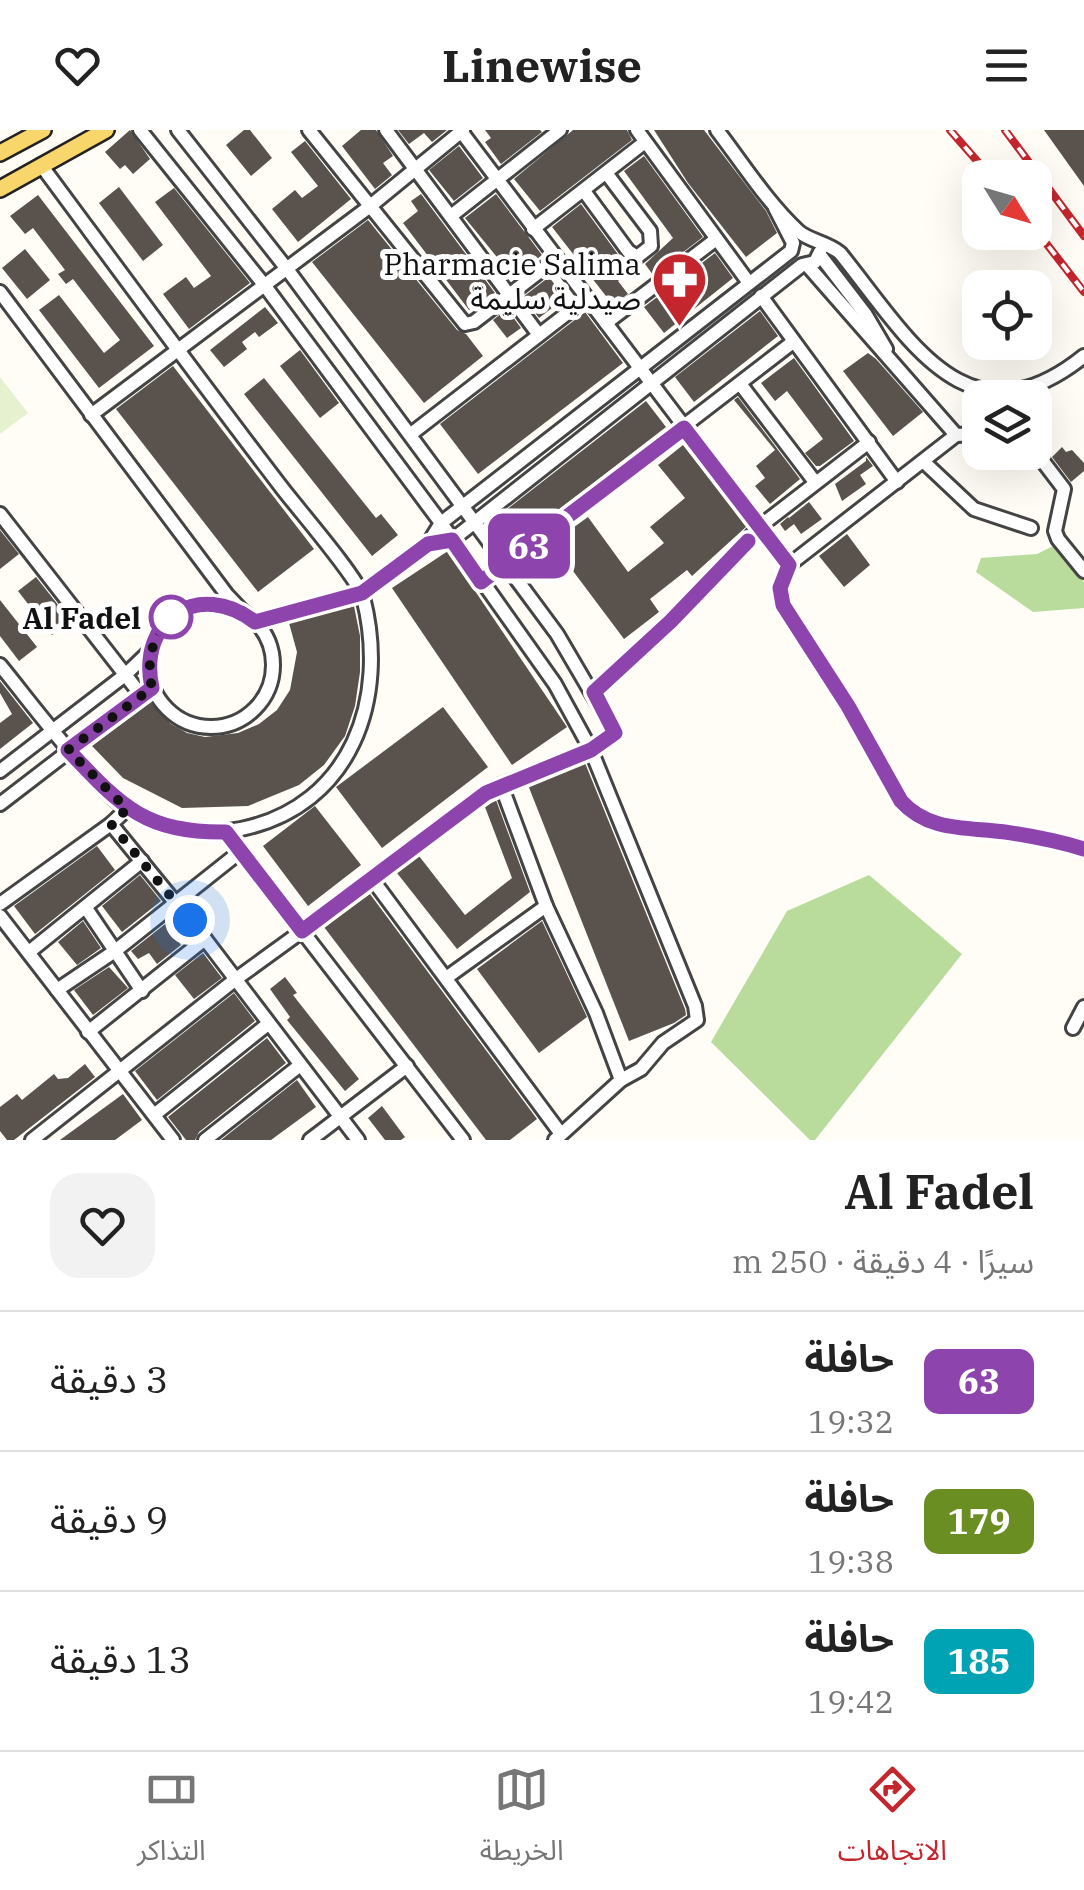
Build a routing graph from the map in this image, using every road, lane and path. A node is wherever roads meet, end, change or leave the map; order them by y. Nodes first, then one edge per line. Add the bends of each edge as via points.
1 (43, 130) edge
2 (106, 130) edge
3 (140, 130) edge
4 (178, 130) edge
5 (310, 130) edge
6 (386, 130) edge
7 (560, 130) edge
8 (637, 130) edge
9 (718, 130) edge
10 (461, 131) edge
11 (646, 142) junction
12 (0, 153) edge
13 (41, 165) junction
14 (415, 168) junction
15 (607, 174) junction
16 (496, 180) junction
17 (0, 189) edge
18 (584, 191) junction
19 (369, 206) junction
20 (451, 216) junction
21 (533, 229) junction
22 (716, 240) junction
23 (800, 242) junction
24 (820, 254) junction
25 (556, 258) junction
26 (805, 265) junction
27 (287, 269) junction
28 (854, 274) junction
29 (749, 282) junction
30 (265, 286) junction
31 (0, 292) edge
32 (508, 296) junction
33 (761, 296) junction
34 (587, 298) junction
35 (606, 323) junction
36 (539, 335) junction
37 (793, 342) junction
38 (178, 352) junction
39 (889, 356) junction
40 (1078, 361) edge
41 (642, 367) junction
42 (651, 382) junction
43 (740, 385) junction
44 (91, 415) junction
45 (684, 428) junction
46 (411, 434) junction
47 (956, 435) junction
48 (962, 435) edge
49 (869, 442) junction
50 (924, 462) junction
51 (1050, 470) edge
52 (815, 482) junction
53 (897, 482) junction
54 (462, 506) junction
55 (0, 514) edge
56 (474, 522) junction
57 (440, 523) junction
58 (759, 527) junction
59 (1031, 528) dead end
60 (452, 540) junction
61 (428, 544) junction
62 (505, 565) junction
63 (789, 565) junction
64 (1084, 571) edge
65 (481, 582) junction
66 (362, 593) junction
67 (250, 618) junction
68 (152, 650) junction
69 (0, 665) edge
70 (125, 676) junction
71 (146, 691) junction
72 (594, 692) junction
73 (53, 731) junction
74 (68, 750) junction
75 (591, 750) junction
76 (0, 771) edge
77 (501, 785) junction
78 (0, 804) edge
79 (127, 809) junction
80 (111, 824) junction
81 (226, 832) junction
82 (1084, 849) edge
83 (241, 852) junction
84 (142, 861) junction
85 (372, 879) junction
86 (175, 902) junction
87 (0, 904) edge
88 (546, 906) junction
89 (86, 908) junction
90 (0, 916) edge
91 (302, 931) junction
92 (205, 939) junction
93 (115, 951) junction
94 (29, 952) junction
95 (236, 978) junction
96 (446, 978) junction
97 (57, 990) junction
98 (142, 992) junction
99 (1084, 1007) edge
100 (268, 1024) junction
101 (1072, 1028) dead end
102 (88, 1032) junction
103 (300, 1066) junction
104 (407, 1066) junction
105 (118, 1072) junction
106 (621, 1080) junction
107 (154, 1115) junction
108 (338, 1118) junction
109 (558, 1137) edge
110 (32, 1140) edge
111 (173, 1140) edge
112 (205, 1140) edge
113 (310, 1140) edge
114 (358, 1140) edge
115 (463, 1140) edge

1 - 12 main road
2 - 13 main road
3 - 30 street
4 - 27 street
5 - 19 street
6 - 14 street
7 - 16 street
8 - 11 street
9 - 23 street
10 - 14 street
10 - 16 street
11 - 15 street
11 - 22 street
13 - 17 main road
13 - 38 street
14 - 19 street
14 - 20 street
15 - 18 street
15 - 18 street via 650,231 652,246 638,257
16 - 20 street
16 - 21 street
18 - 21 street
19 - 27 street
19 - 32 street via 462,322 474,322
20 - 32 street
21 - 25 street
22 - 29 street
22 - 35 street
23 - 24 street
23 - 26 street via 793,259
23 - 28 street via 840,253
23 - 29 street
24 - 26 street
24 - 28 street
24 - 39 street
25 - 32 street
25 - 34 street
26 - 33 street
26 - 39 street
27 - 30 street
27 - 46 street
28 - 40 street via 927,358 964,386 988,393 1031,388
29 - 41 street
30 - 38 street
30 - 57 street
31 - 44 street
32 - 36 street
33 - 37 street
33 - 42 street
34 - 35 street
34 - 36 street
35 - 41 street
36 - 46 street
37 - 43 street
37 - 49 street
38 - 44 street
38 - 66 street
39 - 47 street
41 - 42 street
41 - 54 street
42 - 45 street
42 - 56 street
43 - 45 street
43 - 52 street
44 - 67 street
45 - 58 street
45 - 62 street
46 - 54 street
47 - 48 street
47 - 50 street
49 - 52 street
49 - 53 street
50 - 53 street
50 - 59 street via 974,509
51 - 64 street via 1064,489 1058,539
52 - 58 street
53 - 63 street
54 - 56 street
54 - 57 street
55 - 70 street
56 - 60 street
56 - 62 street
57 - 60 street
57 - 61 street
58 - 63 street
58 - 72 street
60 - 61 street
60 - 65 street
61 - 66 street
62 - 65 street
62 - 72 street
63 - 82 street via 780,588 783,605 912,812 948,827
65 - 75 street via 555,684
66 - 67 street
66 - 81 street via 372,674 352,747 333,777 288,813
67 - 68 street via 222,604 192,604 168,619
67 - 71 street via 272,650 272,678 261,702 240,720 214,727 187,722
68 - 70 street
68 - 71 street
69 - 73 street
70 - 71 street
70 - 73 street
71 - 74 street
72 - 75 street via 615,733
73 - 74 street
73 - 76 street
74 - 78 street
74 - 79 street
75 - 77 street
75 - 106 street via 697,1020
77 - 85 street
77 - 88 street
79 - 80 street
79 - 81 street via 180,829
80 - 84 street
80 - 87 street
81 - 83 street
83 - 86 street
83 - 91 street
84 - 86 street
84 - 89 street
85 - 91 street
85 - 96 street
86 - 92 street
86 - 93 street
88 - 96 street
88 - 106 street
89 - 93 street
89 - 94 street
90 - 94 street
91 - 95 street
91 - 104 street
92 - 95 street
92 - 98 street
93 - 97 street
93 - 98 street
94 - 97 street
95 - 100 street
95 - 105 street
96 - 109 street
97 - 102 street
98 - 102 street
99 - 101 street
100 - 103 street
100 - 107 street
102 - 105 street
103 - 108 street
103 - 112 street
104 - 108 street
104 - 115 street
105 - 107 street
105 - 110 street
106 - 109 street
107 - 111 street
108 - 113 street
108 - 114 street

